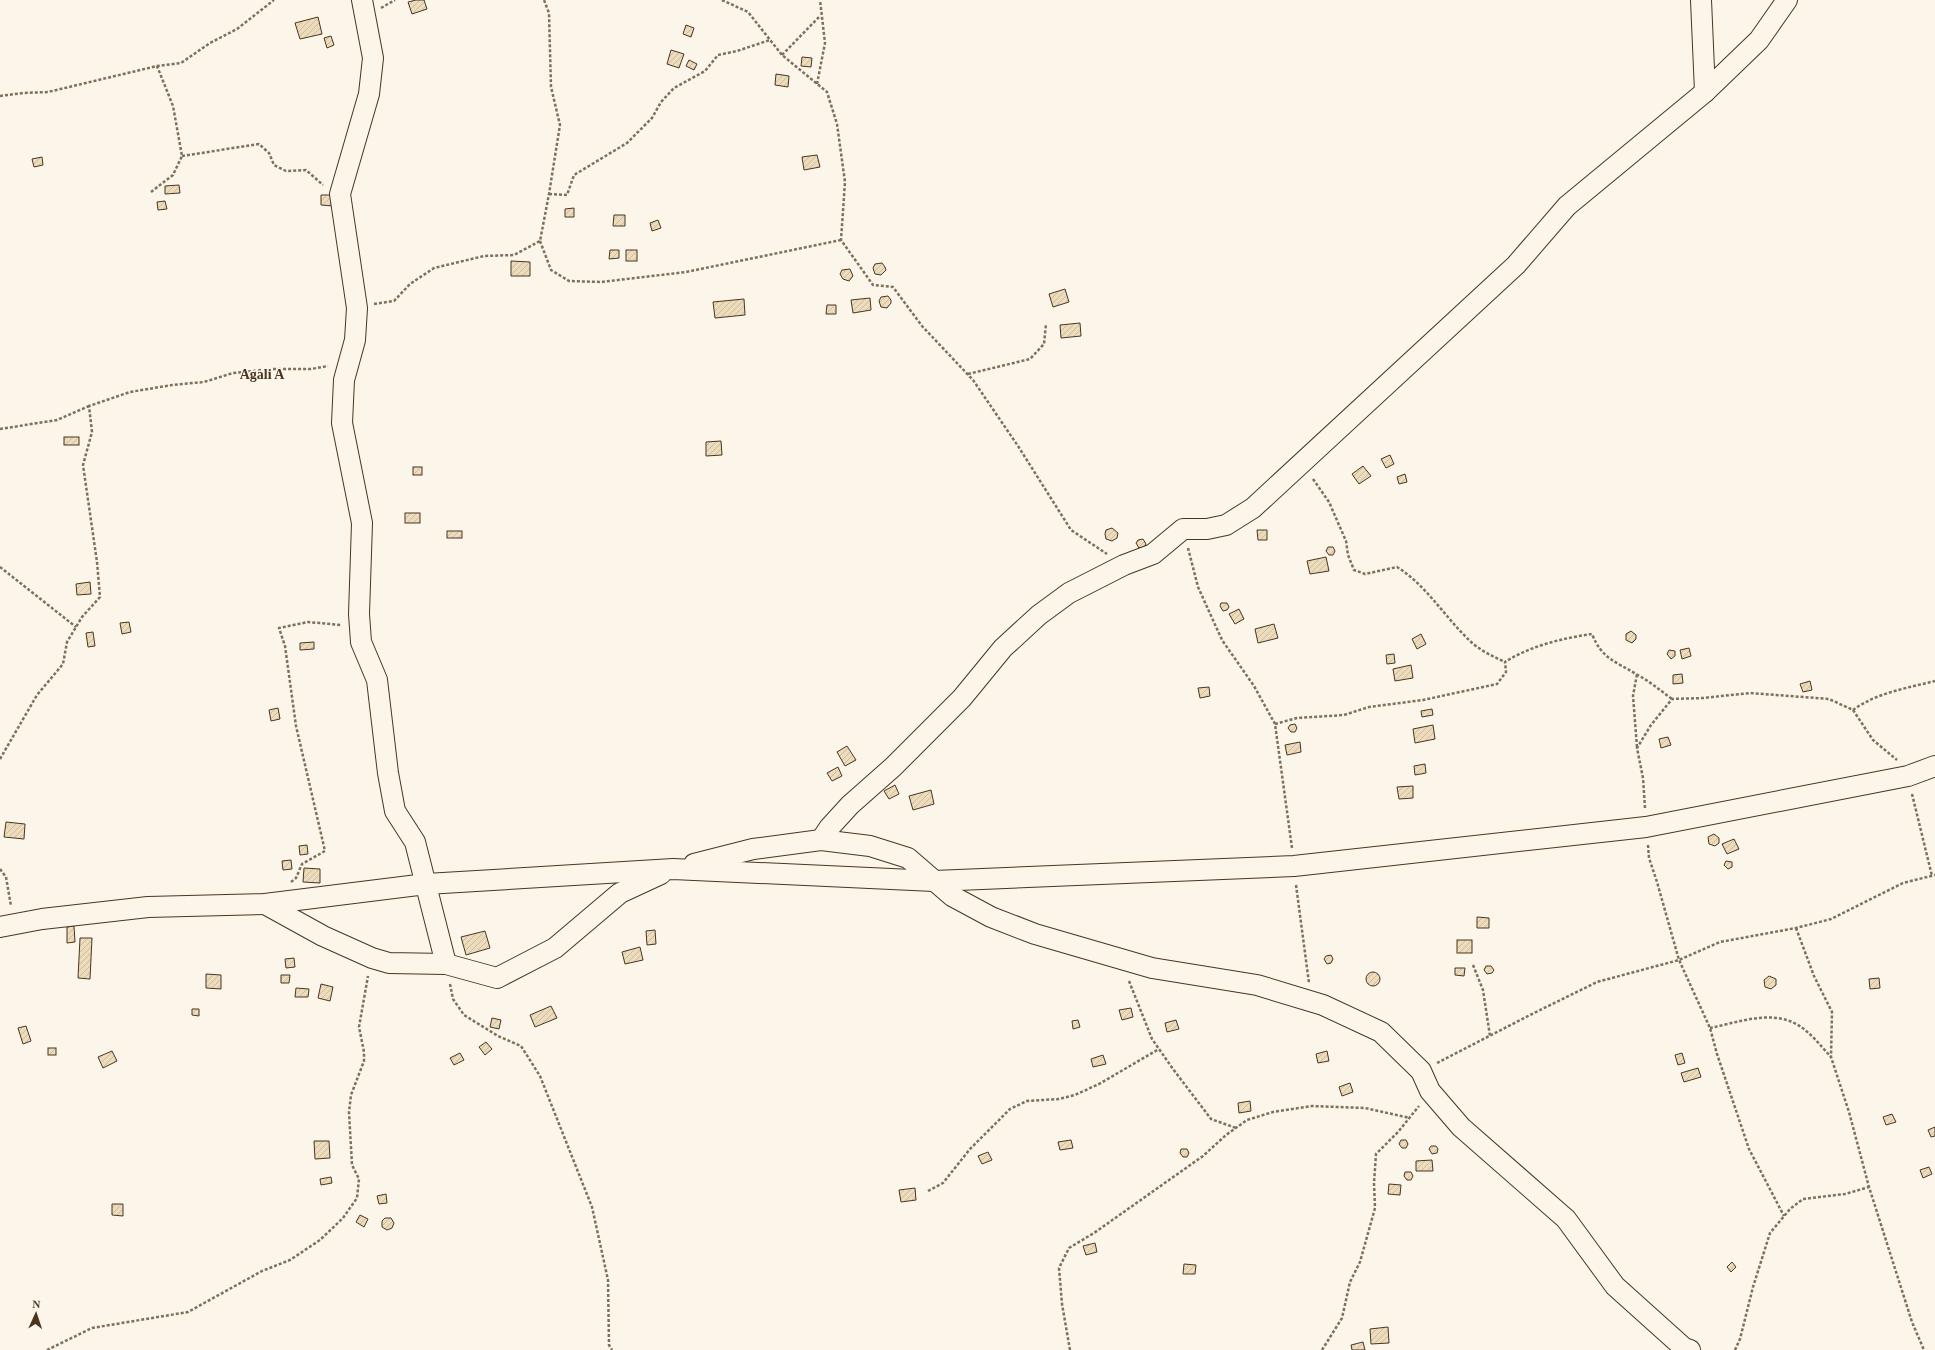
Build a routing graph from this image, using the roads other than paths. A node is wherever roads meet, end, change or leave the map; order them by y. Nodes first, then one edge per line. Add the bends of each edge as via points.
1 (362, 0) edge
2 (1701, 0) edge
3 (1787, 0) edge
4 (1705, 92) junction
5 (1935, 766) edge
6 (821, 840) junction
7 (673, 869) junction
8 (934, 881) junction
9 (426, 884) junction
10 (265, 904) junction
11 (7, 925) edge
12 (446, 964) junction
13 (1690, 1350) edge

1 - 9 street via 372,58 370,94 340,194 357,308 355,340 344,380 342,423 362,523 359,624 361,642 377,680 394,811 415,842
2 - 4 street
3 - 4 street via 1759,40
4 - 6 street via 1566,206 1516,265 1253,508 1226,525 1207,529 1182,529 1153,554 1124,565 1069,593 1039,615 1003,648 962,698 909,752 850,805
5 - 8 street via 1908,776 1646,827 1294,866
6 - 7 street via 753,849
6 - 8 street via 870,846 908,858
7 - 8 street
7 - 9 street
7 - 12 street via 620,893 555,948 497,978
8 - 13 street via 952,896 992,917 1035,934 1152,968 1257,985 1323,1005 1381,1032 1421,1071 1430,1091 1461,1127 1566,1219 1615,1286 1684,1348
9 - 10 street
9 - 12 street
10 - 11 street via 148,907
10 - 12 street via 323,936 389,964

